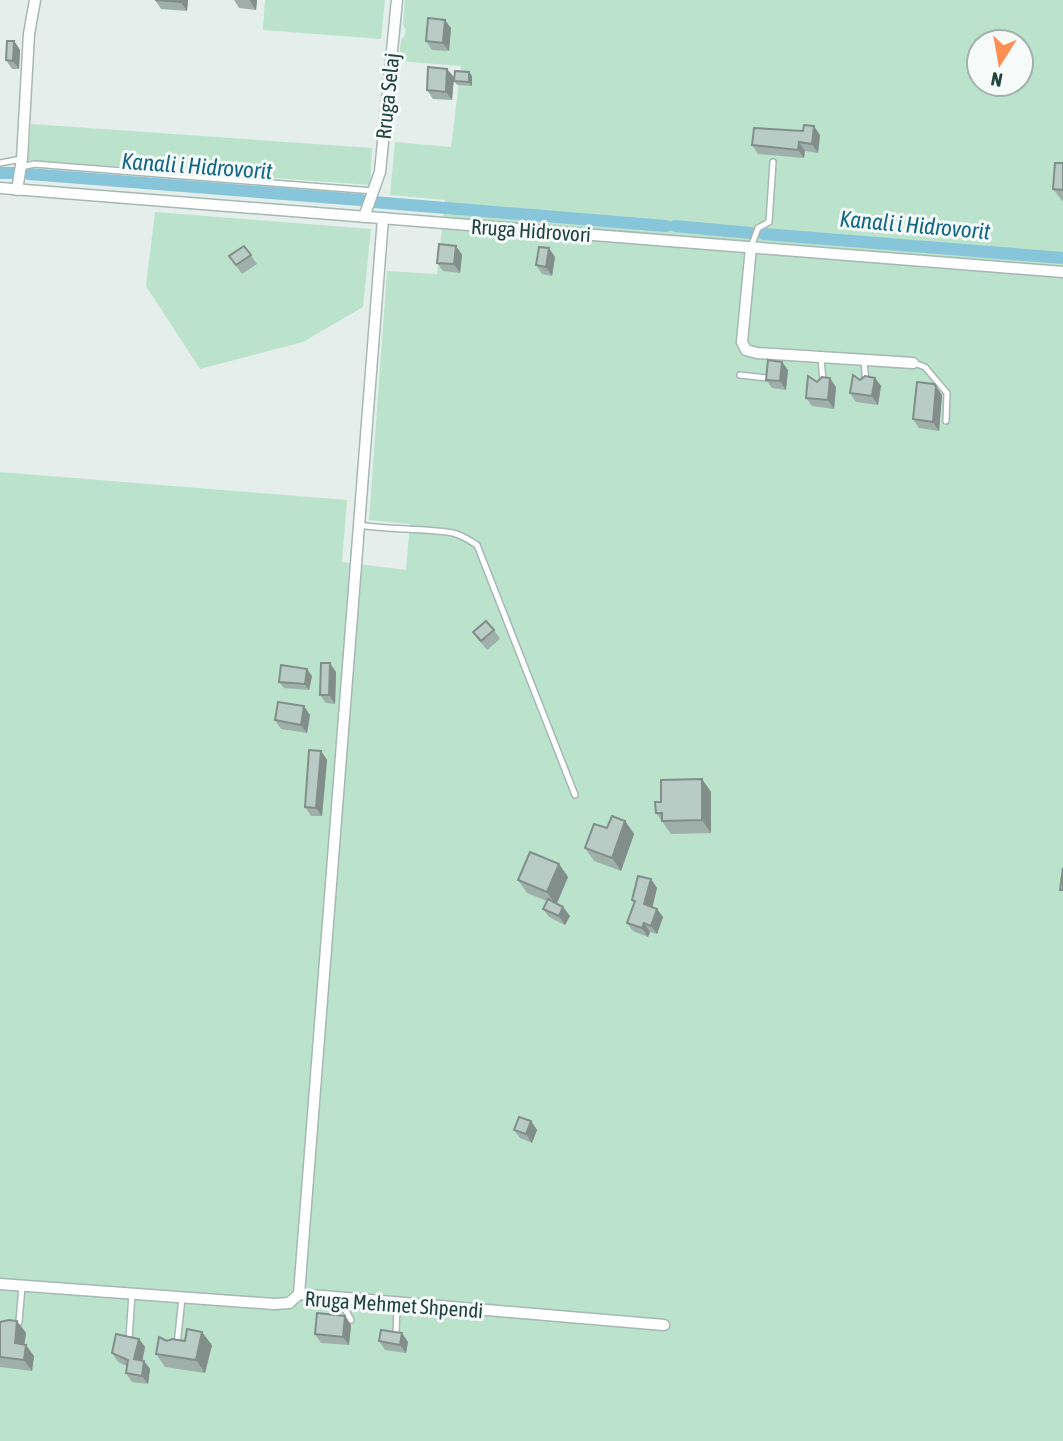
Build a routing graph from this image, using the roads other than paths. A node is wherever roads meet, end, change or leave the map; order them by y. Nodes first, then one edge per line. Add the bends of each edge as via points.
1 (35, 0) edge
2 (397, 0) edge
3 (774, 162) dead end
4 (0, 163) edge
5 (22, 163) junction
6 (0, 188) edge
7 (17, 190) junction
8 (374, 191) junction
9 (364, 217) junction
10 (383, 218) junction
11 (751, 247) junction
12 (1063, 272) edge
13 (821, 358) junction
14 (864, 361) junction
15 (913, 363) joint
16 (740, 375) dead end
17 (767, 378) edge
18 (866, 383) edge
19 (822, 385) edge
20 (946, 421) dead end
21 (359, 525) junction
22 (575, 794) dead end
23 (0, 1284) edge
24 (22, 1286) junction
25 (132, 1294) junction
26 (299, 1294) junction
27 (182, 1298) junction
28 (342, 1298) junction
29 (397, 1303) junction
30 (351, 1320) dead end
31 (664, 1325) dead end
32 (7, 1329) edge
33 (396, 1336) edge
34 (129, 1339) edge
35 (177, 1349) edge

1 - 5 street
2 - 8 street, Rruga Selaj via 380,172
3 - 11 lane via 769,222 758,228
4 - 5 lane
5 - 7 street
5 - 8 lane
6 - 7 street, Rruga Hidrovori
7 - 9 street, Rruga Hidrovori
8 - 9 street, Rruga Selaj
9 - 10 street, Rruga Hidrovori
10 - 11 street, Rruga Hidrovori
10 - 21 street
11 - 12 street, Rruga Hidrovori
11 - 13 street via 741,342 746,350
13 - 14 street
13 - 19 lane
14 - 15 street
14 - 18 lane
15 - 20 lane via 925,367 947,393
16 - 17 lane
21 - 22 lane via 454,533 477,545
21 - 26 street
23 - 24 street, Rruga Mehmet Shpendi
24 - 25 street, Rruga Mehmet Shpendi
24 - 32 lane via 19,1322
25 - 27 street, Rruga Mehmet Shpendi
25 - 34 lane
26 - 27 street, Rruga Mehmet Shpendi via 289,1303 274,1304
26 - 28 street, Rruga Mehmet Shpendi
27 - 35 lane
28 - 29 street, Rruga Mehmet Shpendi
28 - 30 lane
29 - 31 street, Rruga Mehmet Shpendi
29 - 33 lane

